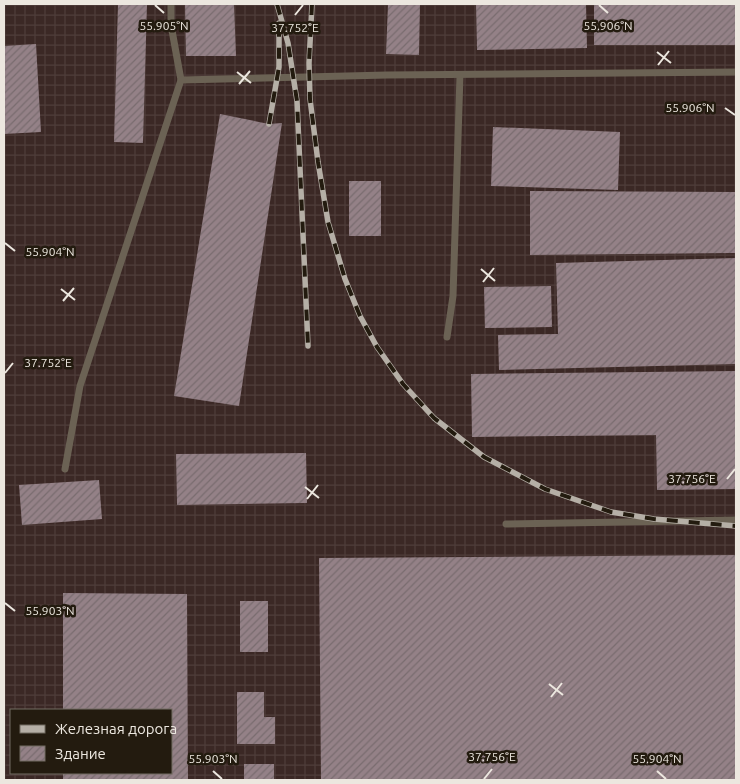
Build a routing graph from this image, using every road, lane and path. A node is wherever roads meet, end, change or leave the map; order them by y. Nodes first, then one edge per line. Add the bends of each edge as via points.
1 (171, 4) edge
2 (736, 72) edge
3 (460, 75) junction
4 (181, 80) junction
5 (447, 337) dead end
6 (65, 469) dead end
7 (736, 520) edge
8 (506, 524) dead end

1 - 4 lane via 171,25
2 - 3 lane
3 - 4 lane
3 - 5 lane via 453,296
4 - 6 lane via 80,386
7 - 8 lane

